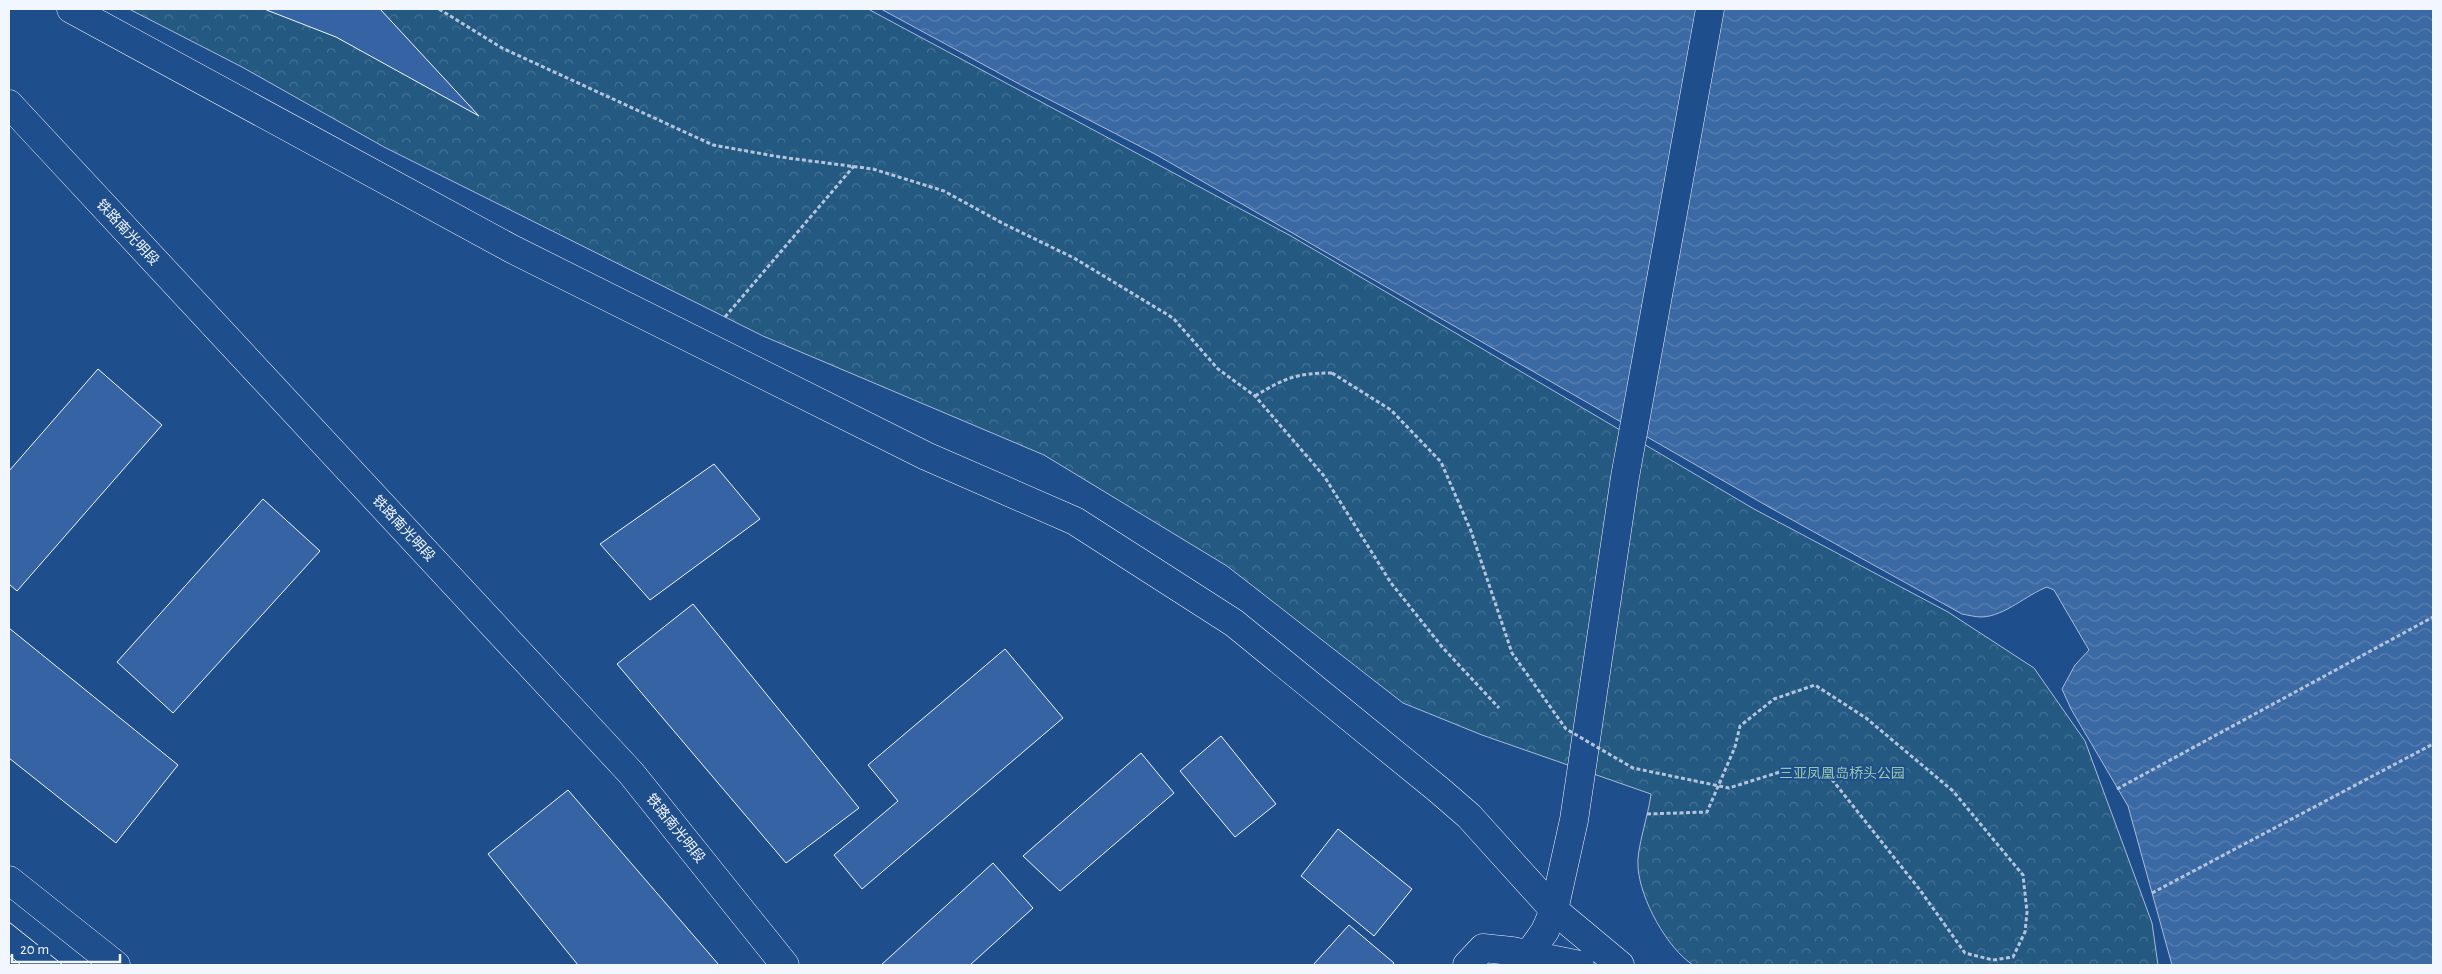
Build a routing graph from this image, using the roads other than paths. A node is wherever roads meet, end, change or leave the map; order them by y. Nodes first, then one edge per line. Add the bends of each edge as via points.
1 (71, 9) edge
2 (1710, 9) edge
3 (9, 104) edge
4 (9, 880) edge
5 (1554, 910) junction
6 (1475, 957) edge
7 (1525, 960) edge
8 (116, 965) edge
9 (785, 965) edge
10 (1580, 965) edge
11 (1620, 965) edge

1 - 5 street via 512,250 926,456 1075,521 1234,623 1470,816
2 - 5 street via 1625,477 1574,820
3 - 9 street, 铁路南光明段 via 631,772
4 - 8 street
5 - 7 street via 1545,931
5 - 11 street
6 - 7 street
7 - 10 street

